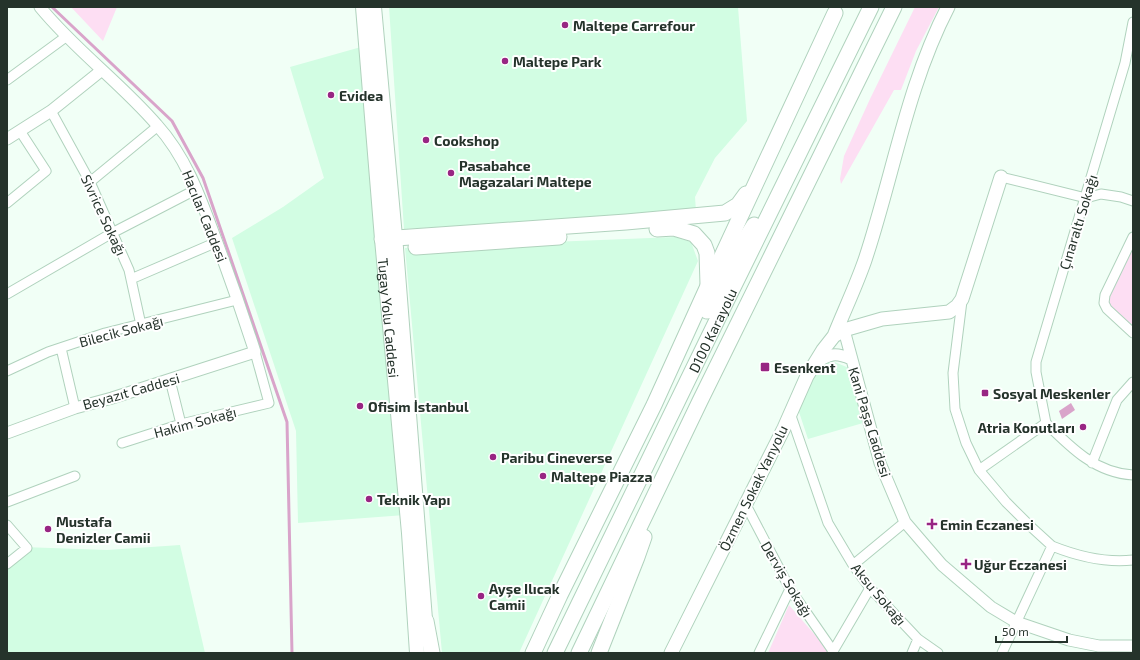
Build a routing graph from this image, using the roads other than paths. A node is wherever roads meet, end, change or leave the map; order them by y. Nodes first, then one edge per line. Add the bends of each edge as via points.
1 (40, 7) edge
2 (363, 7) edge
3 (374, 7) edge
4 (871, 7) edge
5 (894, 7) edge
6 (948, 7) edge
7 (837, 9) edge
8 (1133, 22) edge
9 (66, 36) junction
10 (1129, 64) edge
11 (102, 70) junction
12 (7, 80) edge
13 (51, 110) junction
14 (158, 126) junction
15 (20, 131) junction
16 (7, 139) edge
17 (792, 168) junction
18 (762, 170) junction
19 (1001, 177) joint
20 (90, 182) junction
21 (197, 189) junction
22 (1086, 198) junction
23 (1133, 201) edge
24 (7, 204) edge
25 (112, 232) junction
26 (1133, 238) edge
27 (217, 242) junction
28 (389, 243) junction
29 (131, 279) junction
30 (708, 286) junction
31 (7, 294) edge
32 (962, 299) junction
33 (237, 300) junction
34 (140, 325) junction
35 (839, 333) junction
36 (1133, 333) edge
37 (61, 348) junction
38 (255, 352) junction
39 (851, 359) junction
40 (814, 363) junction
41 (7, 371) edge
42 (170, 380) junction
43 (1133, 382) edge
44 (269, 403) joint
45 (654, 405) junction
46 (75, 408) junction
47 (790, 413) junction
48 (1046, 423) junction
49 (181, 424) junction
50 (7, 433) edge
51 (122, 443) dead end
52 (1092, 463) junction
53 (979, 470) junction
54 (1133, 475) edge
55 (75, 476) dead end
56 (664, 478) junction
57 (7, 502) edge
58 (746, 505) junction
59 (905, 522) junction
60 (7, 525) edge
61 (1052, 546) junction
62 (1133, 560) edge
63 (7, 564) edge
64 (853, 565) junction
65 (870, 588) junction
66 (790, 589) junction
67 (560, 595) junction
68 (426, 621) junction
69 (1016, 622) junction
70 (918, 639) junction
71 (1133, 646) edge
72 (833, 652) edge
73 (416, 653) edge
74 (426, 653) edge
75 (432, 653) edge
76 (527, 653) edge
77 (533, 653) edge
78 (555, 653) edge
79 (579, 653) edge
80 (599, 653) edge
81 (673, 653) edge
82 (759, 653) edge
83 (912, 653) edge
84 (938, 653) edge
85 (1002, 653) edge

1 - 9 street, Hacılar Caddesi
2 - 28 main road, Tugay Yolu Caddesi
3 - 28 main road, Tugay Yolu Caddesi
4 - 17 highway, D100 Karayolu
5 - 56 highway, D100 Karayolu
6 - 35 main road, Özmen Sokak Yanyolu via 919,75 865,261
7 - 18 highway
8 - 10 street, Çınaraltı Sokağı
9 - 11 street, Hacılar Caddesi
9 - 12 street
10 - 22 street, Çınaraltı Sokağı
11 - 13 street
11 - 14 street, Hacılar Caddesi
13 - 15 street
13 - 20 street, Sivrice Sokağı
14 - 20 street
14 - 21 street, Hacılar Caddesi via 184,162
15 - 16 street
15 - 24 street via 46,170
17 - 45 highway via 742,244
17 - 78 highway, D100 Karayolu
18 - 28 highway via 738,205 725,213
18 - 30 highway
19 - 22 street
19 - 32 main road
20 - 25 street, Sivrice Sokağı
21 - 25 street
21 - 27 street, Hacılar Caddesi
22 - 23 street via 1101,194
22 - 48 street, Çınaraltı Sokağı via 1036,362
25 - 29 street, Sivrice Sokağı
25 - 31 street
26 - 36 street via 1105,295 1104,303 1107,309
27 - 29 street
27 - 33 street, Hacılar Caddesi
28 - 30 highway via 674,228 694,234 704,245 707,253
28 - 68 main road, Tugay Yolu Caddesi
28 - 73 main road, Tugay Yolu Caddesi
29 - 34 street, Sivrice Sokağı
30 - 45 highway
32 - 35 main road via 949,312 882,319
32 - 53 street via 953,373 955,409 966,443
33 - 34 street, Bilecik Sokağı
33 - 38 street, Hacılar Caddesi
34 - 37 street, Bilecik Sokağı via 105,333
35 - 39 street, Kani Paşa Caddesi
35 - 40 main road, Özmen Sokak Yanyolu
37 - 41 street, Bilecik Sokağı
37 - 46 street
38 - 42 street, Beyazıt Caddesi
38 - 44 street, Hacılar Caddesi
39 - 40 street, Kani Paşa Caddesi via 834,354
39 - 59 street, Kani Paşa Caddesi via 880,463
40 - 47 main road, Özmen Sokak Yanyolu
42 - 46 street, Beyazıt Caddesi
42 - 49 street
43 - 52 street via 1117,400
44 - 49 street, Hakim Sokağı
45 - 67 highway
46 - 50 street, Beyazıt Caddesi
47 - 58 main road, Özmen Sokak Yanyolu
47 - 64 street, Aksu Sokağı via 828,523
48 - 52 street via 1074,450
48 - 53 street
49 - 51 street, Hakim Sokağı
52 - 54 street via 1113,472
53 - 61 street via 1006,502
55 - 57 street
56 - 79 highway, D100 Karayolu
56 - 80 highway via 637,557
58 - 66 street, Derviş Sokağı
58 - 81 main road, Özmen Sokak Yanyolu
59 - 64 street
59 - 69 street, Kani Paşa Caddesi via 942,565 991,608
60 - 63 street via 27,548
61 - 62 street via 1084,556
61 - 69 street
64 - 65 street, Aksu Sokağı
65 - 70 street, Aksu Sokağı
65 - 72 street
66 - 72 street, Derviş Sokağı
66 - 82 street
67 - 76 highway
67 - 77 highway
68 - 74 main road, Tugay Yolu Caddesi
68 - 75 highway
69 - 71 street, Kani Paşa Caddesi via 1069,640 1100,646
69 - 85 street
70 - 83 street
70 - 84 street, Aksu Sokağı

